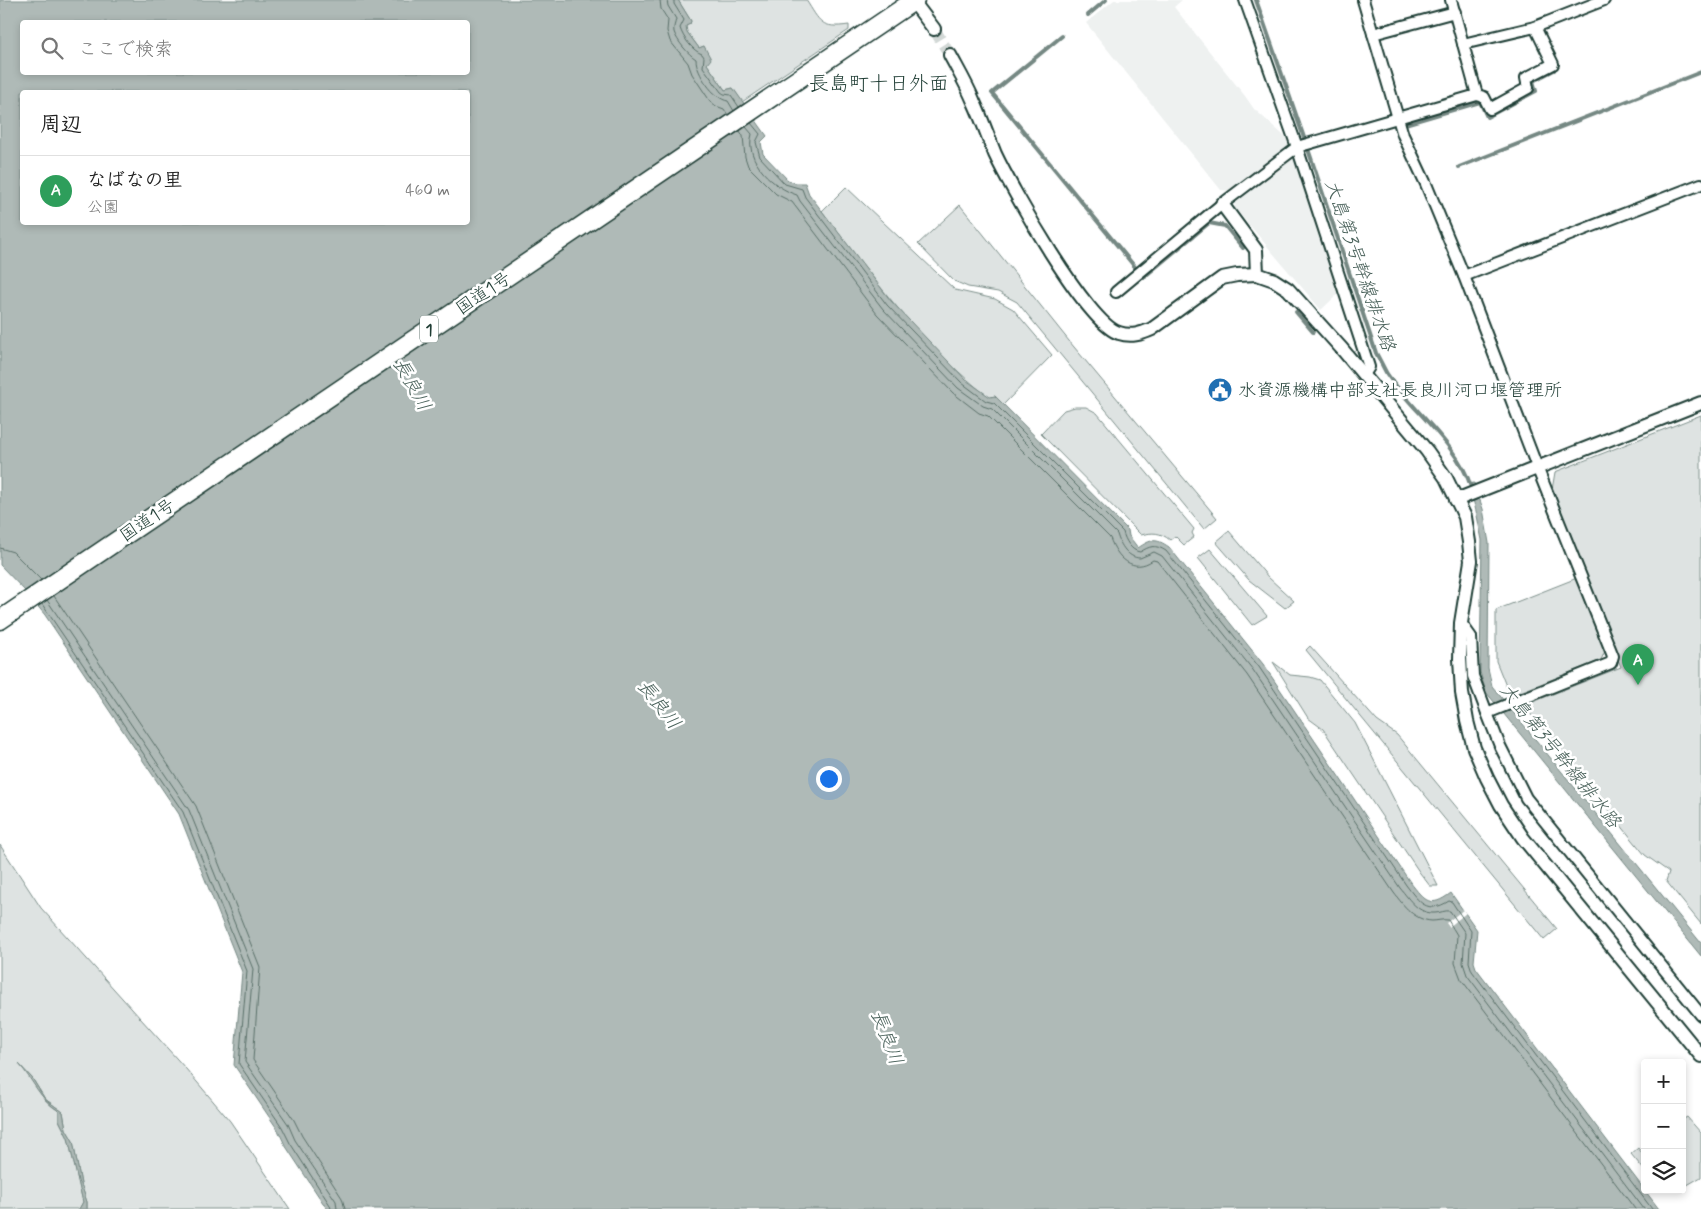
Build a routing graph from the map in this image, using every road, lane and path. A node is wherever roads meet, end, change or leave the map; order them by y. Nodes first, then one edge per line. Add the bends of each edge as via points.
1 (913, 0) edge
2 (1245, 0) edge
3 (1363, 0) edge
4 (1451, 0) edge
5 (1604, 0) edge
6 (1454, 12) junction
7 (1535, 27) junction
8 (934, 29) tunnel mouth
9 (1373, 34) junction
10 (1463, 44) junction
11 (950, 55) tunnel mouth
12 (1478, 95) junction
13 (1398, 117) junction
14 (1303, 146) junction
15 (1701, 184) edge
16 (1222, 204) junction
17 (1257, 274) junction
18 (1464, 276) junction
19 (1116, 292) dead end
20 (1364, 375) junction
21 (1701, 403) edge
22 (1538, 467) junction
23 (1461, 498) junction
24 (0, 620) edge
25 (1461, 623) junction
26 (1491, 712) junction
27 (1701, 1015) edge
28 (1701, 1056) edge

1 - 8 street
1 - 24 highway, 国道1号 / 1
2 - 14 street
3 - 9 street
4 - 6 street
5 - 7 street
6 - 9 street
6 - 10 street
7 - 10 street
7 - 12 street via 1553,64 1526,78 1528,88 1490,109 1484,97
9 - 13 street
10 - 12 street
11 - 17 street via 1013,188 1069,282 1108,326 1118,333 1141,334 1222,278
12 - 13 street
13 - 14 street
13 - 18 street
14 - 16 street
14 - 20 street via 1369,367
15 - 18 street
16 - 17 street via 1256,250
16 - 19 street
17 - 20 street via 1288,289
18 - 22 street
20 - 23 street
21 - 22 street
22 - 23 street
22 - 26 street via 1613,656 1611,663
23 - 25 street via 1471,561
25 - 26 street via 1471,636 1473,676
25 - 28 street via 1462,692 1467,721 1474,748 1501,806
26 - 27 street via 1500,746 1526,798

